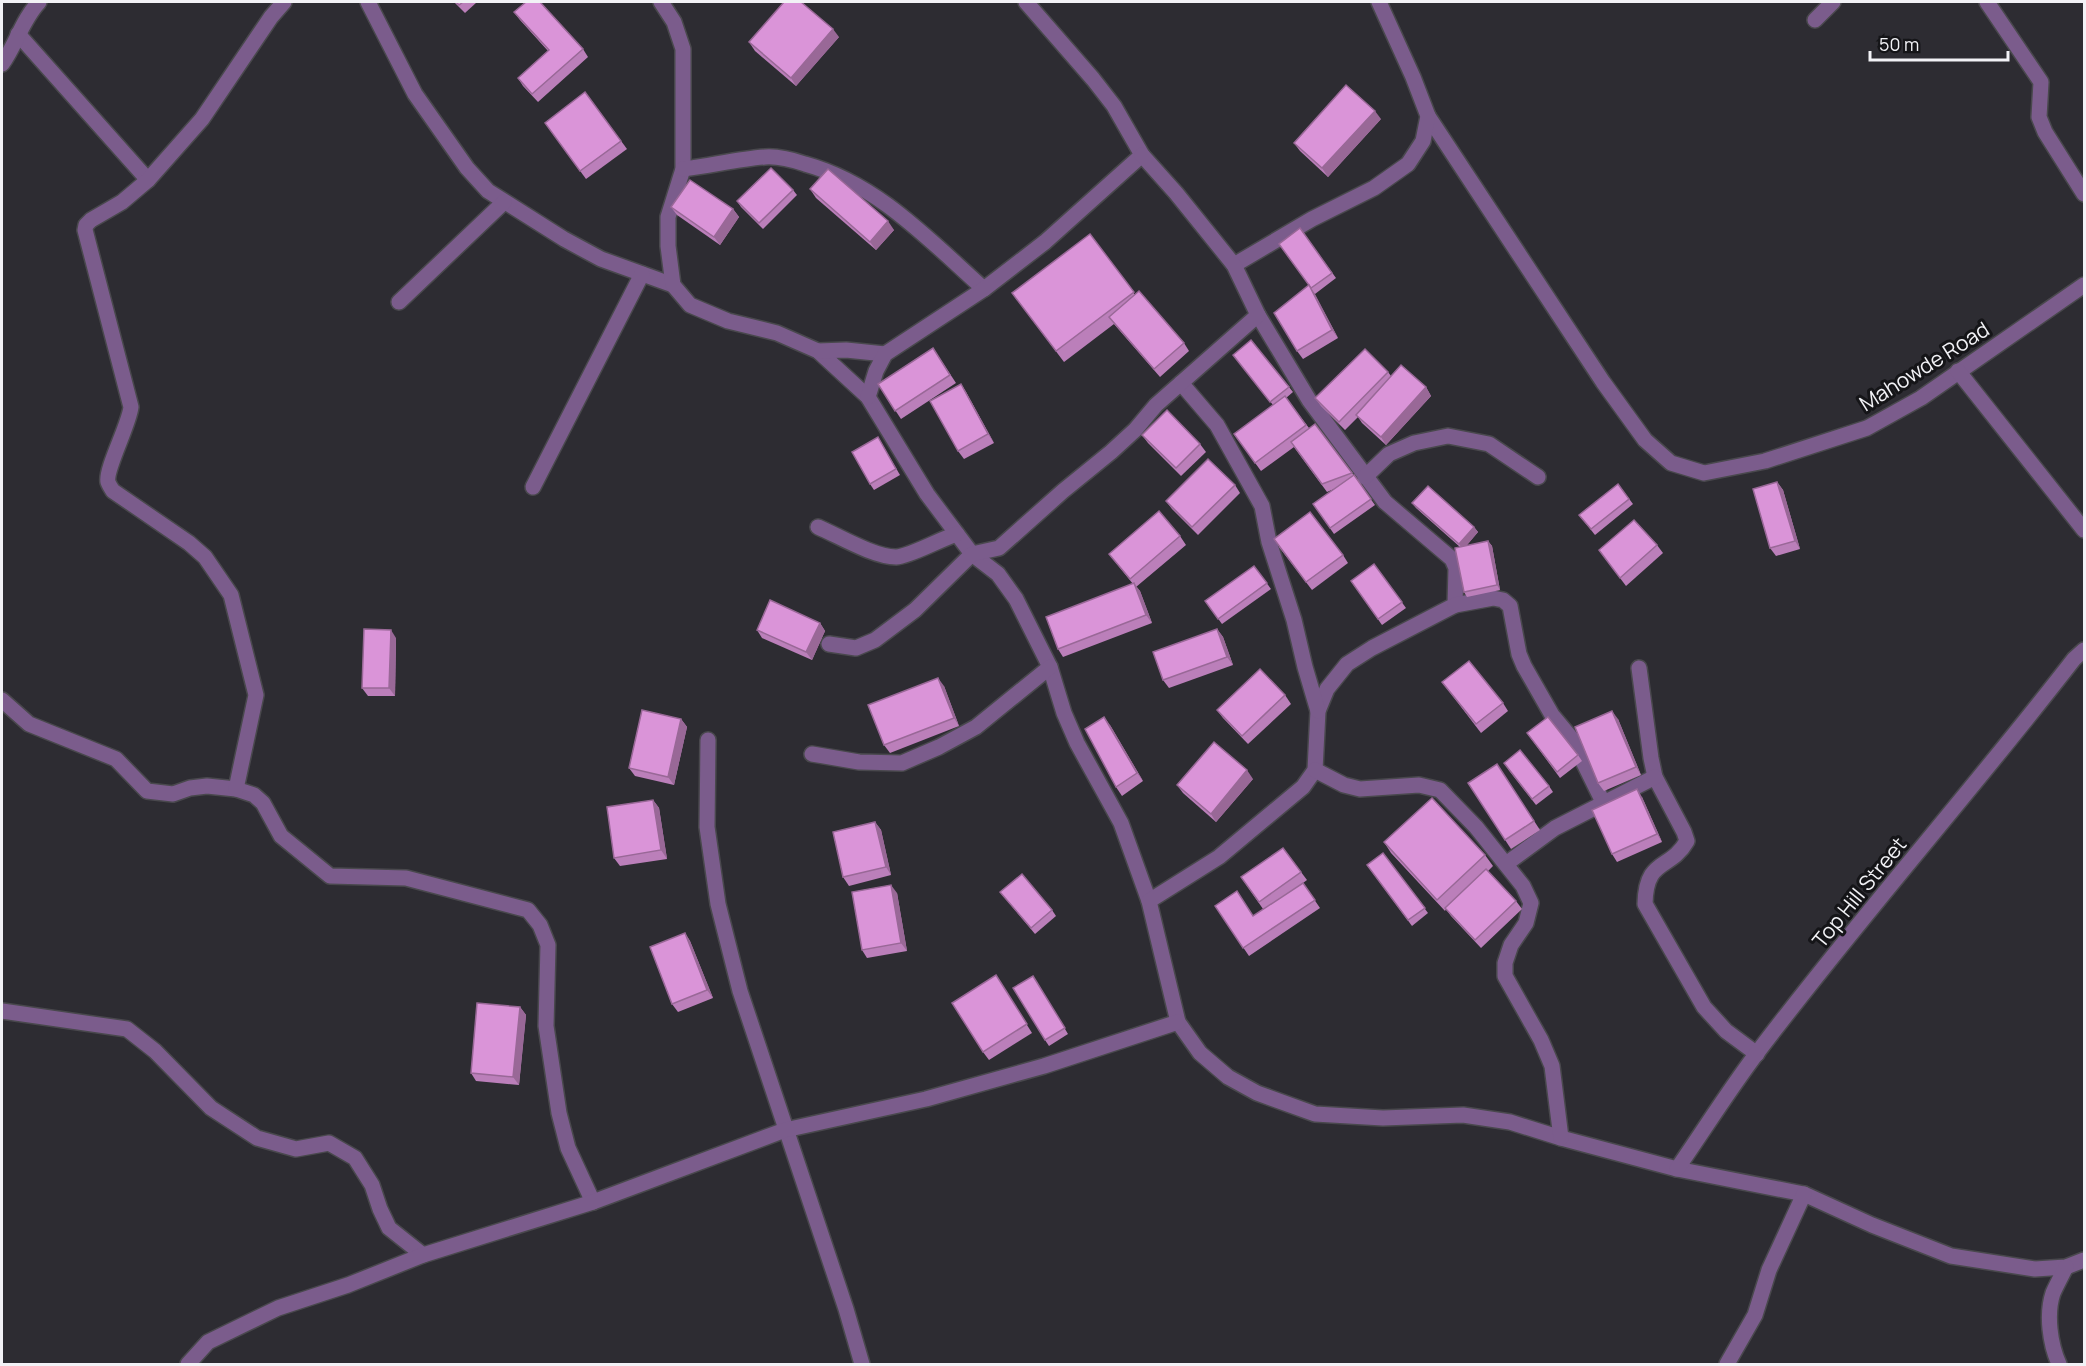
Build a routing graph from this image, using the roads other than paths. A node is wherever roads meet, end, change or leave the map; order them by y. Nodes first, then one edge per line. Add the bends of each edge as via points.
1 (284, 2) edge
2 (368, 2) edge
3 (661, 2) edge
4 (1026, 2) edge
5 (1379, 2) edge
6 (1833, 2) edge
7 (1987, 2) edge
8 (34, 3) edge
9 (1815, 20) dead end
10 (18, 34) junction
11 (2, 64) edge
12 (1428, 116) junction
13 (1142, 155) junction
14 (683, 169) junction
15 (148, 180) junction
16 (2085, 194) edge
17 (504, 202) junction
18 (1234, 265) junction
19 (642, 273) junction
20 (673, 285) junction
21 (2085, 285) edge
22 (984, 288) junction
23 (399, 302) dead end
24 (1258, 315) junction
25 (818, 351) junction
26 (885, 354) junction
27 (1958, 371) junction
28 (1181, 383) junction
29 (868, 397) junction
30 (1365, 477) junction
31 (1538, 477) dead end
32 (533, 487) dead end
33 (818, 527) dead end
34 (2085, 530) edge
35 (957, 534) junction
36 (972, 554) junction
37 (1455, 605) junction
38 (829, 644) dead end
39 (2085, 650) edge
40 (1050, 667) junction
41 (1639, 668) dead end
42 (2, 700) edge
43 (1318, 711) junction
44 (708, 740) dead end
45 (812, 754) dead end
46 (1315, 770) junction
47 (1656, 777) junction
48 (236, 789) junction
49 (1603, 802) junction
50 (1506, 864) junction
51 (1149, 901) junction
52 (2, 1011) edge
53 (1178, 1022) junction
54 (1756, 1054) junction
55 (786, 1130) junction
56 (1561, 1138) junction
57 (1677, 1169) junction
58 (1804, 1194) junction
59 (593, 1202) junction
60 (423, 1255) junction
61 (2085, 1260) edge
62 (2066, 1267) junction
63 (2035, 1269) junction
64 (2052, 1295) junction
65 (188, 1365) edge
66 (862, 1365) edge
67 (1727, 1365) edge
68 (2059, 1365) edge

1 - 15 street via 202,120
2 - 17 street via 415,94 477,180
3 - 14 street via 674,22 683,49
4 - 13 street via 1114,106
5 - 12 street
6 - 9 street
7 - 16 street via 2041,82 2040,117 2045,132
8 - 10 street
10 - 11 street
10 - 15 street
12 - 18 street via 1423,141 1408,164 1374,188
12 - 27 street, Mahowde Road via 1603,382 1645,440 1671,463 1704,473 1765,461 1867,428 1921,398
13 - 18 street
13 - 22 street via 1045,242
14 - 20 street via 668,217
14 - 22 street via 766,157 790,160 844,177 919,229
15 - 48 street via 122,202 91,220 85,230 132,407 108,482 113,491 205,557 231,595 256,695
17 - 19 street via 602,259
17 - 23 street
18 - 24 street
19 - 20 street
19 - 32 street
20 - 25 street via 690,306 728,321 777,333
21 - 27 street, Mahowde Road
22 - 26 street
24 - 28 street
24 - 30 street via 1309,400
25 - 26 street
25 - 29 street
26 - 29 street
27 - 34 street
28 - 36 street via 1112,452 1016,535 999,548
28 - 43 street via 1217,425 1262,506
29 - 35 street via 927,494
30 - 31 street via 1389,454 1414,443 1448,436 1489,444
30 - 37 street via 1385,502 1452,558 1456,568
33 - 35 street via 867,550 897,557
35 - 36 street
36 - 38 street via 915,610 875,640 856,648
36 - 40 street via 998,574 1016,599
37 - 43 street via 1347,664 1328,688
37 - 49 street via 1492,598 1510,606 1519,654 1529,676 1552,716 1572,739
39 - 54 street, Top Hill Street
40 - 45 street via 976,727 902,763 859,762
40 - 51 street via 1077,743 1121,823
41 - 47 street
42 - 48 street via 29,724 116,759 147,791 173,794 207,786
43 - 46 street
44 - 55 street via 707,827 718,904 740,991
46 - 50 street via 1360,789 1419,785 1440,790
46 - 51 street via 1303,787 1219,857
47 - 49 street
47 - 54 street via 1687,841 1682,850 1650,874 1645,903 1704,1007 1726,1031
48 - 59 street via 263,803 281,836 330,876 406,878 528,910 548,945 546,1026 559,1113 568,1148
49 - 50 street via 1555,828
50 - 56 street via 1531,903 1526,923 1511,945 1505,976 1552,1066
51 - 53 street
52 - 60 street via 126,1029 155,1051 211,1108 257,1138 296,1149 329,1143 355,1158 372,1185 389,1228
53 - 55 street via 926,1099
53 - 56 street via 1200,1053 1228,1077 1257,1093 1315,1114 1383,1118 1463,1115 1509,1122
54 - 57 street, Top Hill Street
55 - 59 street
55 - 66 street
56 - 57 street
57 - 58 street
58 - 63 street via 1951,1256
58 - 67 street via 1769,1269 1755,1314
59 - 60 street
60 - 65 street via 278,1308 208,1342
61 - 62 street
62 - 63 street
62 - 64 street
63 - 64 street
64 - 68 street via 2049,1324

